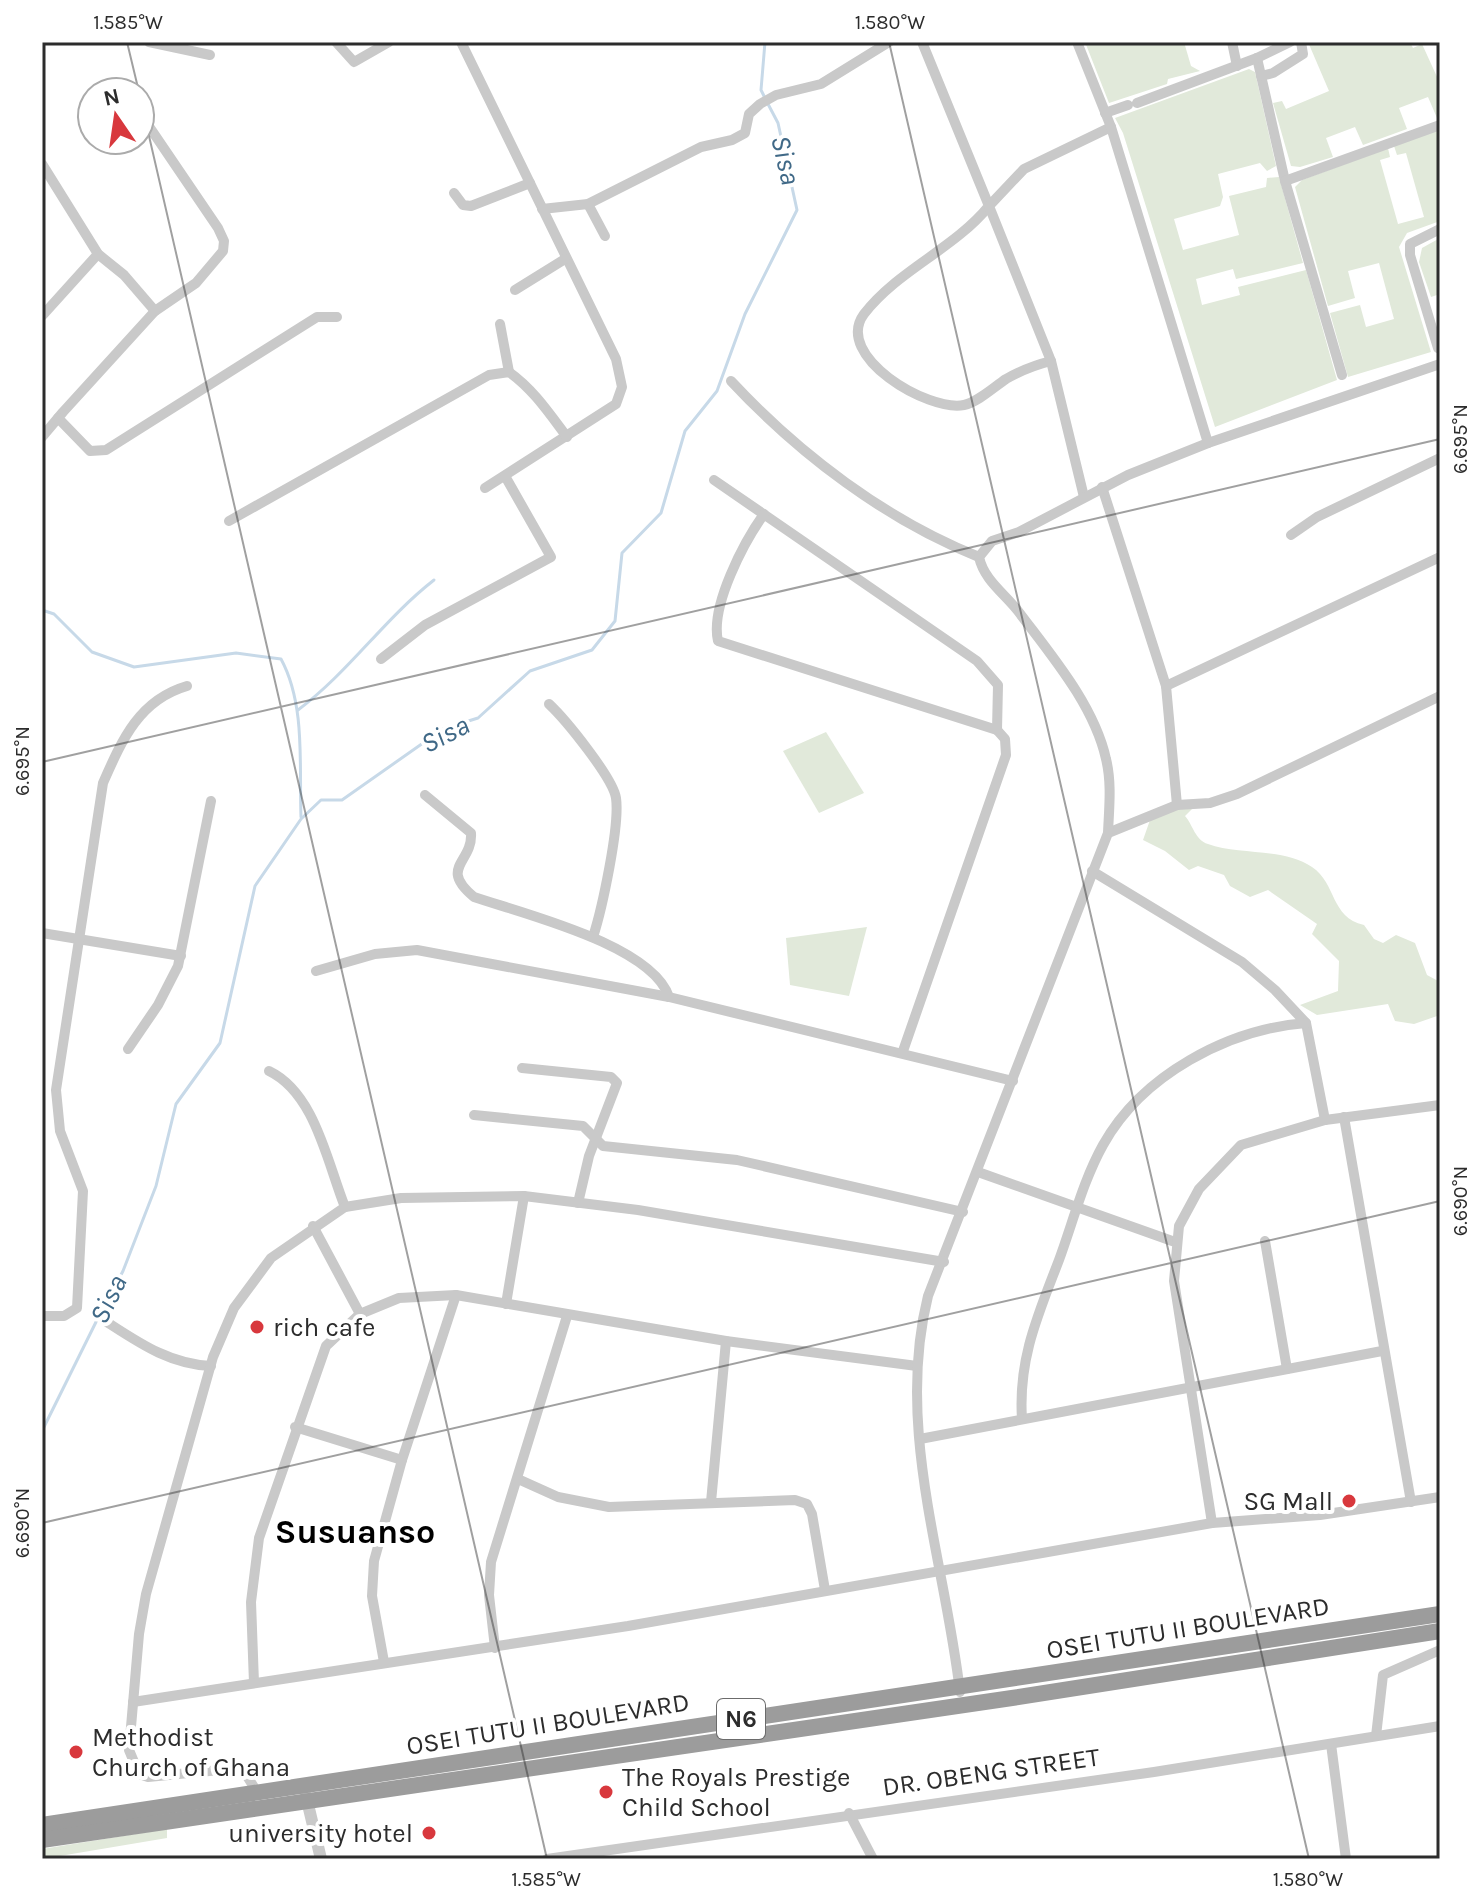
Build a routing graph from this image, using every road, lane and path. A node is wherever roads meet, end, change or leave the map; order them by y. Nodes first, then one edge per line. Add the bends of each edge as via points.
1 (149, 42) edge
2 (336, 42) edge
3 (389, 42) edge
4 (461, 42) edge
5 (889, 42) edge
6 (922, 42) edge
7 (1077, 42) edge
8 (1232, 42) edge
9 (1290, 42) edge
10 (1301, 42) edge
11 (210, 55) dead end
12 (1257, 58) junction
13 (1237, 66) junction
14 (1261, 76) junction
15 (1105, 113) junction
16 (1440, 125) edge
17 (1111, 127) junction
18 (156, 137) edge
19 (42, 164) edge
20 (1285, 181) junction
21 (530, 183) junction
22 (454, 193) dead end
23 (588, 204) junction
24 (989, 206) junction
25 (542, 209) junction
26 (1440, 229) edge
27 (605, 236) dead end
28 (98, 254) junction
29 (565, 259) junction
30 (515, 290) dead end
31 (155, 311) junction
32 (42, 316) edge
33 (337, 317) dead end
34 (500, 324) dead end
35 (1438, 348) dead end
36 (1051, 361) junction
37 (1440, 364) edge
38 (509, 372) junction
39 (1342, 375) dead end
40 (731, 381) dead end
41 (58, 418) junction
42 (42, 437) edge
43 (567, 437) junction
44 (1208, 443) junction
45 (1440, 458) edge
46 (505, 476) junction
47 (714, 480) dead end
48 (1102, 487) junction
49 (485, 488) dead end
50 (1084, 497) junction
51 (764, 514) junction
52 (229, 521) dead end
53 (1291, 535) dead end
54 (979, 557) junction
55 (1440, 557) edge
56 (381, 659) dead end
57 (187, 686) dead end
58 (1166, 686) junction
59 (1440, 696) edge
60 (549, 704) dead end
61 (997, 730) junction
62 (425, 795) dead end
63 (211, 801) dead end
64 (1177, 805) junction
65 (1108, 833) junction
66 (1092, 871) junction
67 (42, 933) edge
68 (593, 937) junction
69 (77, 940) junction
70 (181, 956) junction
71 (316, 971) dead end
72 (669, 997) junction
73 (1306, 1023) junction
74 (128, 1049) dead end
75 (903, 1051) junction
76 (522, 1068) dead end
77 (269, 1071) dead end
78 (1013, 1081) junction
79 (1440, 1105) edge
80 (474, 1115) dead end
81 (1344, 1117) junction
82 (1325, 1120) junction
83 (595, 1141) junction
84 (978, 1172) junction
85 (524, 1196) junction
86 (578, 1203) junction
87 (345, 1207) junction
88 (1078, 1207) junction
89 (963, 1212) junction
90 (313, 1226) junction
91 (1265, 1241) dead end
92 (1175, 1242) junction
93 (944, 1262) junction
94 (456, 1295) junction
95 (506, 1304) junction
96 (360, 1314) junction
97 (42, 1316) edge
98 (567, 1316) junction
99 (99, 1317) dead end
100 (726, 1341) junction
101 (1382, 1351) junction
102 (211, 1366) junction
103 (917, 1366) junction
104 (1287, 1369) junction
105 (1189, 1389) junction
106 (1022, 1419) junction
107 (295, 1427) junction
108 (920, 1439) junction
109 (402, 1460) junction
110 (518, 1479) junction
111 (1440, 1497) edge
112 (711, 1502) junction
113 (1411, 1502) junction
114 (1212, 1523) junction
115 (938, 1571) junction
116 (825, 1590) junction
117 (1440, 1614) edge
118 (1440, 1631) edge
119 (495, 1648) junction
120 (1440, 1650) edge
121 (384, 1662) junction
122 (254, 1683) junction
123 (961, 1696) junction
124 (133, 1702) junction
125 (1440, 1726) edge
126 (1376, 1736) junction
127 (1331, 1744) junction
128 (257, 1792) junction
129 (305, 1793) junction
130 (849, 1813) junction
131 (42, 1825) edge
132 (42, 1840) edge
133 (635, 1845) junction
134 (321, 1859) edge
135 (547, 1859) edge
136 (636, 1859) edge
137 (873, 1859) edge
138 (1346, 1859) edge

1 - 11 street
2 - 3 street via 354,62
4 - 21 street
5 - 23 street via 821,84 760,104 749,114 745,133 732,140 701,147
6 - 24 street
7 - 15 street
8 - 13 street
9 - 12 street
10 - 14 street via 1303,54
12 - 13 street
12 - 14 street
13 - 15 street
14 - 20 street
15 - 17 street
16 - 20 street
17 - 24 street via 1024,169
17 - 44 street
18 - 31 street via 224,241 223,251 196,283
19 - 28 street
20 - 39 street
21 - 22 street via 471,206 463,205
21 - 25 street
23 - 25 street
23 - 27 street
24 - 36 street
24 - 36 street via 897,281 863,316 860,344 899,386 939,405 966,405 1009,377
25 - 29 street
26 - 35 street via 1410,244
28 - 31 street
28 - 32 street
29 - 30 street
29 - 43 street via 616,359 622,387 616,404
31 - 41 street
33 - 41 street via 317,317 106,450 90,451
34 - 38 street
36 - 50 street
37 - 44 street
38 - 43 street via 531,389
38 - 52 street via 489,375
40 - 54 street via 808,454 928,537
41 - 42 street
43 - 46 street
44 - 48 street
45 - 53 street via 1317,517
46 - 49 street
46 - 56 street via 551,557 425,625
47 - 51 street
48 - 50 street
48 - 58 street
50 - 54 street via 992,541
51 - 61 street via 991,674 1000,697
51 - 61 street via 728,579 718,641
54 - 65 street via 992,583 1058,664 1100,738 1107,762
55 - 58 street
57 - 69 street via 166,692 143,709 119,745 103,783
58 - 64 street
59 - 64 street via 1237,794
60 - 68 street via 582,739 616,799 605,897
61 - 75 street via 1005,739 1006,755
62 - 68 street via 471,833 458,865 462,886 474,897
63 - 70 street
64 - 65 street
65 - 66 street
66 - 73 street via 1242,962
66 - 78 street
67 - 69 street
68 - 72 street via 652,969 664,981
69 - 70 street
69 - 97 street via 56,1090 60,1131 83,1191 77,1308 64,1316
70 - 74 street via 170,986
71 - 72 street via 375,954 417,950
72 - 75 street
73 - 82 street
73 - 88 street via 1249,1033 1159,1080 1104,1144
75 - 78 street
76 - 83 street via 615,1079 617,1088
77 - 87 street via 292,1085 304,1102
78 - 84 street
79 - 81 street
80 - 83 street via 583,1126
81 - 82 street
81 - 101 street
82 - 92 street via 1241,1145 1199,1189
83 - 86 street
83 - 89 street via 634,1151 737,1160
84 - 88 street
84 - 89 street
85 - 86 street
85 - 87 street via 401,1198
85 - 95 street
86 - 93 street
87 - 90 street
88 - 92 street
88 - 106 street via 1022,1367
89 - 93 street
90 - 96 street
90 - 102 street via 271,1258 234,1308
91 - 104 street
92 - 105 street via 1174,1281
93 - 103 street via 928,1296
94 - 95 street
94 - 96 street via 399,1298
94 - 109 street
95 - 98 street
96 - 107 street via 326,1346
98 - 100 street
98 - 110 street
99 - 102 street via 148,1349
100 - 103 street
100 - 112 street
101 - 104 street
101 - 113 street
102 - 124 street via 146,1594
103 - 108 street
104 - 105 street
105 - 106 street
105 - 114 street
106 - 108 street
107 - 109 street
107 - 122 street via 255,1562
108 - 115 street
109 - 121 street via 374,1561 372,1596
110 - 112 street via 558,1497 609,1507
110 - 119 street via 491,1562
111 - 113 street
112 - 116 street via 807,1504 820,1539
113 - 114 street
114 - 115 street
115 - 116 street
115 - 123 street
116 - 119 street
117 - 123 highway, OSEI TUTU II BOULEVARD / N6
118 - 123 highway, OSEI TUTU II BOULEVARD / N6
119 - 121 street
120 - 126 street via 1383,1675
121 - 122 street
122 - 124 street
123 - 129 highway, OSEI TUTU II BOULEVARD / N6
124 - 128 street via 129,1750 139,1774 169,1777 230,1769 247,1776
125 - 126 street, DR. OBENG STREET
126 - 127 street, DR. OBENG STREET
127 - 130 street, DR. OBENG STREET
127 - 138 street
128 - 129 highway, OSEI TUTU II BOULEVARD / N6
128 - 131 highway, OSEI TUTU II BOULEVARD / N6
129 - 132 highway, OSEI TUTU II BOULEVARD / N6
129 - 134 street
130 - 133 street, DR. OBENG STREET
130 - 137 street
133 - 135 street, DR. OBENG STREET
133 - 136 street

